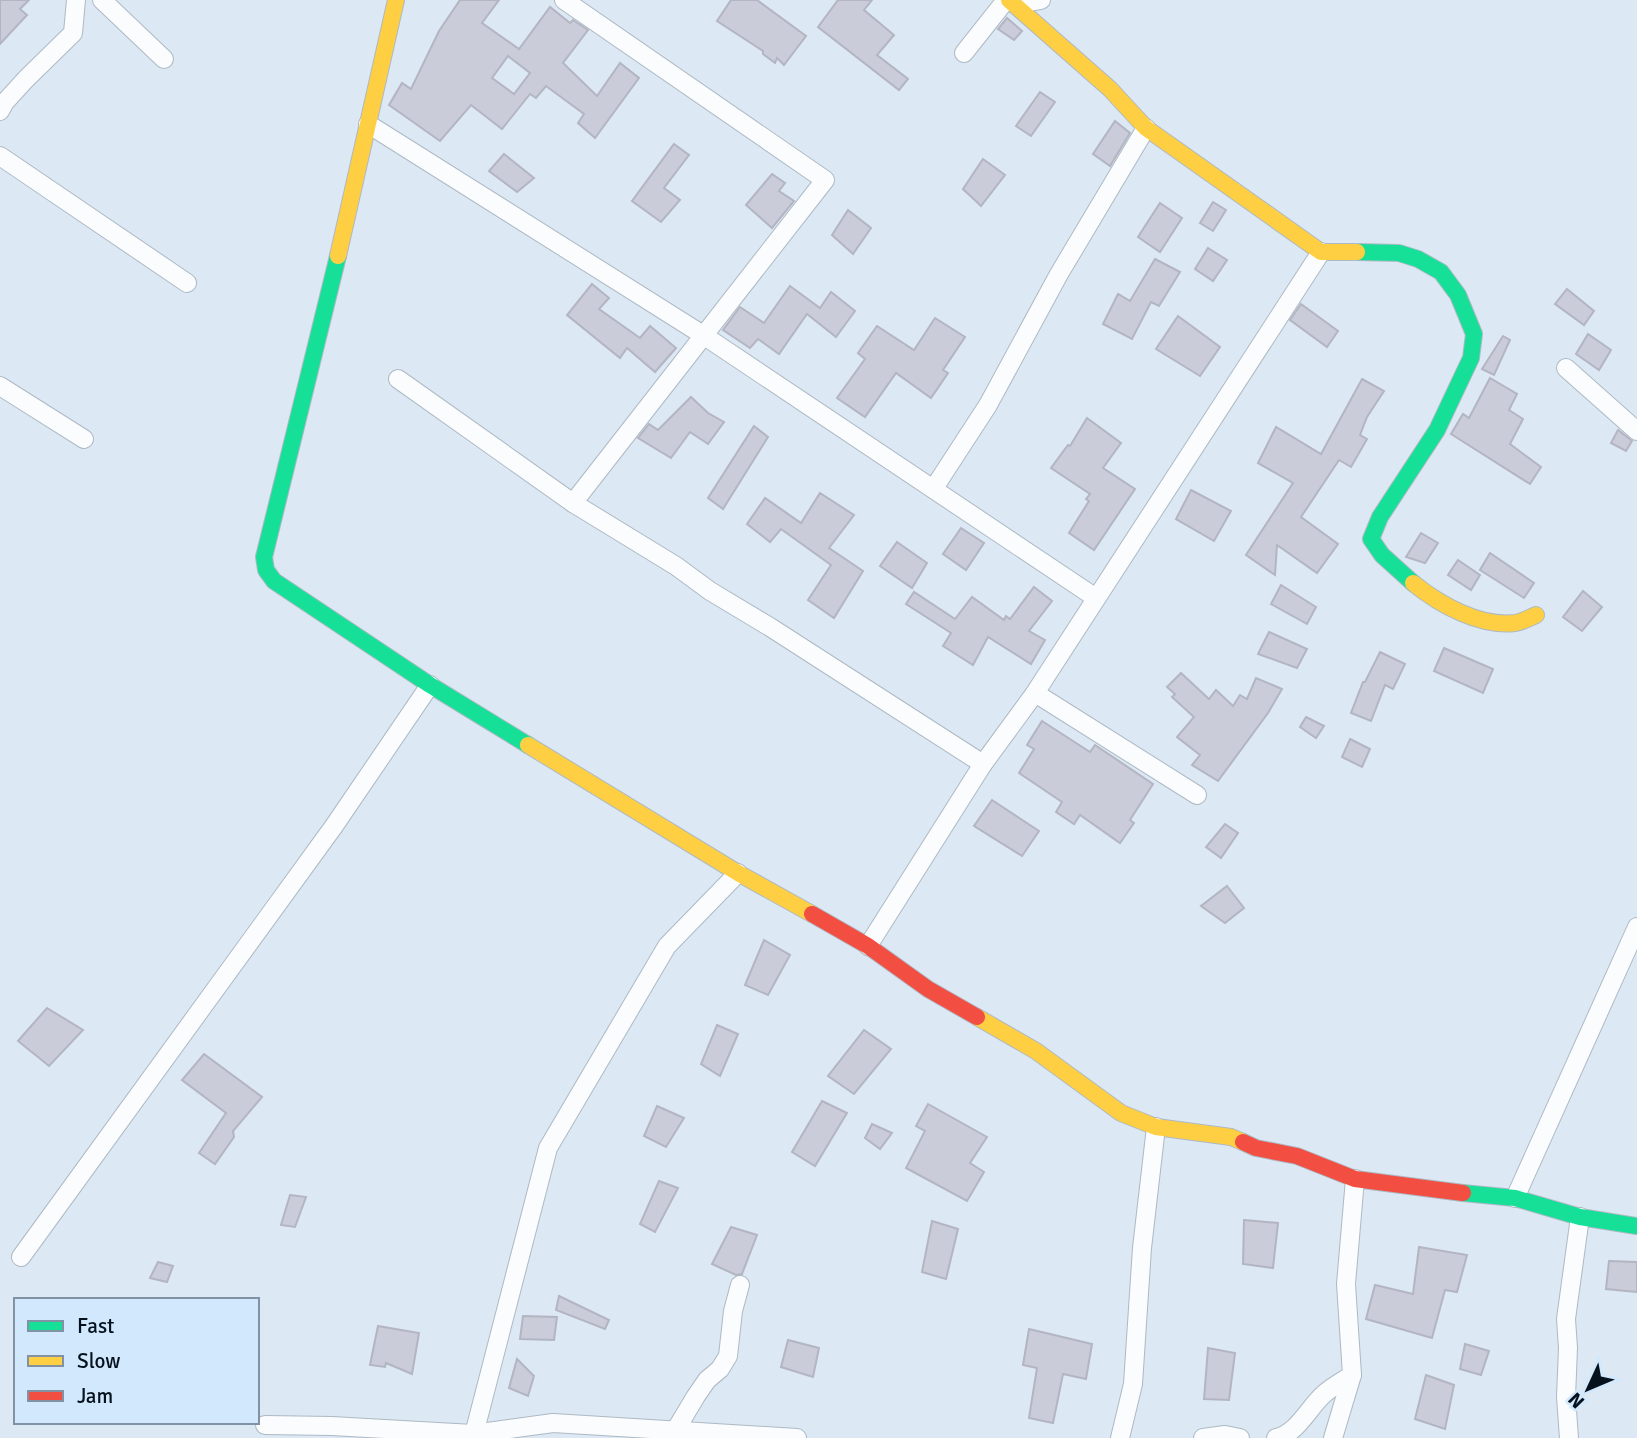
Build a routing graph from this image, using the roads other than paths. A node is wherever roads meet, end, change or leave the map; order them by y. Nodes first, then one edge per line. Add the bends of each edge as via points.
1 (76, 0) edge
2 (102, 0) edge
3 (396, 0) edge
4 (564, 0) edge
5 (1007, 0) edge
6 (1015, 0) edge
7 (1041, 0) edge
8 (964, 53) dead end
9 (164, 59) dead end
10 (0, 111) edge
11 (368, 124) junction
12 (1146, 128) junction
13 (0, 156) edge
14 (1321, 252) junction
15 (187, 283) dead end
16 (703, 335) junction
17 (1566, 368) dead end
18 (398, 379) dead end
19 (0, 386) edge
20 (1637, 431) edge
21 (83, 439) dead end
22 (934, 488) junction
23 (573, 503) junction
24 (1096, 598) junction
25 (1536, 615) dead end
26 (430, 685) junction
27 (1035, 693) junction
28 (982, 764) junction
29 (1197, 795) dead end
30 (738, 873) junction
31 (1637, 927) edge
32 (868, 946) junction
33 (1156, 1127) junction
34 (1355, 1179) junction
35 (1515, 1198) junction
36 (1580, 1217) junction
37 (1637, 1226) edge
38 (21, 1257) dead end
39 (740, 1285) dead end
40 (1352, 1375) junction
41 (265, 1425) dead end
42 (683, 1433) edge
43 (473, 1436) edge
44 (797, 1438) edge
45 (1120, 1438) edge
46 (1203, 1438) edge
47 (1240, 1438) edge
48 (1276, 1438) edge
49 (1332, 1438) edge
50 (1569, 1438) edge

1 - 10 street via 72,33
2 - 9 street
3 - 11 street
4 - 16 street via 825,180
5 - 8 street
5 - 12 street via 1110,89
6 - 7 street
11 - 16 street
11 - 26 street via 264,557 274,581
12 - 14 street
12 - 22 street via 988,405
13 - 15 street
14 - 24 street
14 - 25 street via 1399,253 1418,259 1441,272 1458,295 1474,334 1471,358 1437,430 1380,517 1371,539 1378,553 1437,600 1480,620 1515,625
16 - 22 street
16 - 23 street
17 - 20 street
18 - 23 street
19 - 21 street
22 - 24 street
23 - 28 street
24 - 27 street
26 - 30 street
26 - 38 street via 334,826
27 - 28 street
27 - 29 street
28 - 32 street
30 - 32 street
30 - 43 street via 667,946 548,1147
31 - 35 street
32 - 33 street via 928,989 1036,1051 1121,1113
33 - 34 street via 1231,1137
33 - 45 street via 1133,1384
34 - 35 street
34 - 40 street via 1346,1284
35 - 36 street
36 - 37 street
36 - 50 street via 1566,1319
39 - 42 street via 728,1356 696,1395
40 - 48 street
40 - 49 street
41 - 43 street
42 - 43 street via 552,1423
42 - 44 street
46 - 47 street

